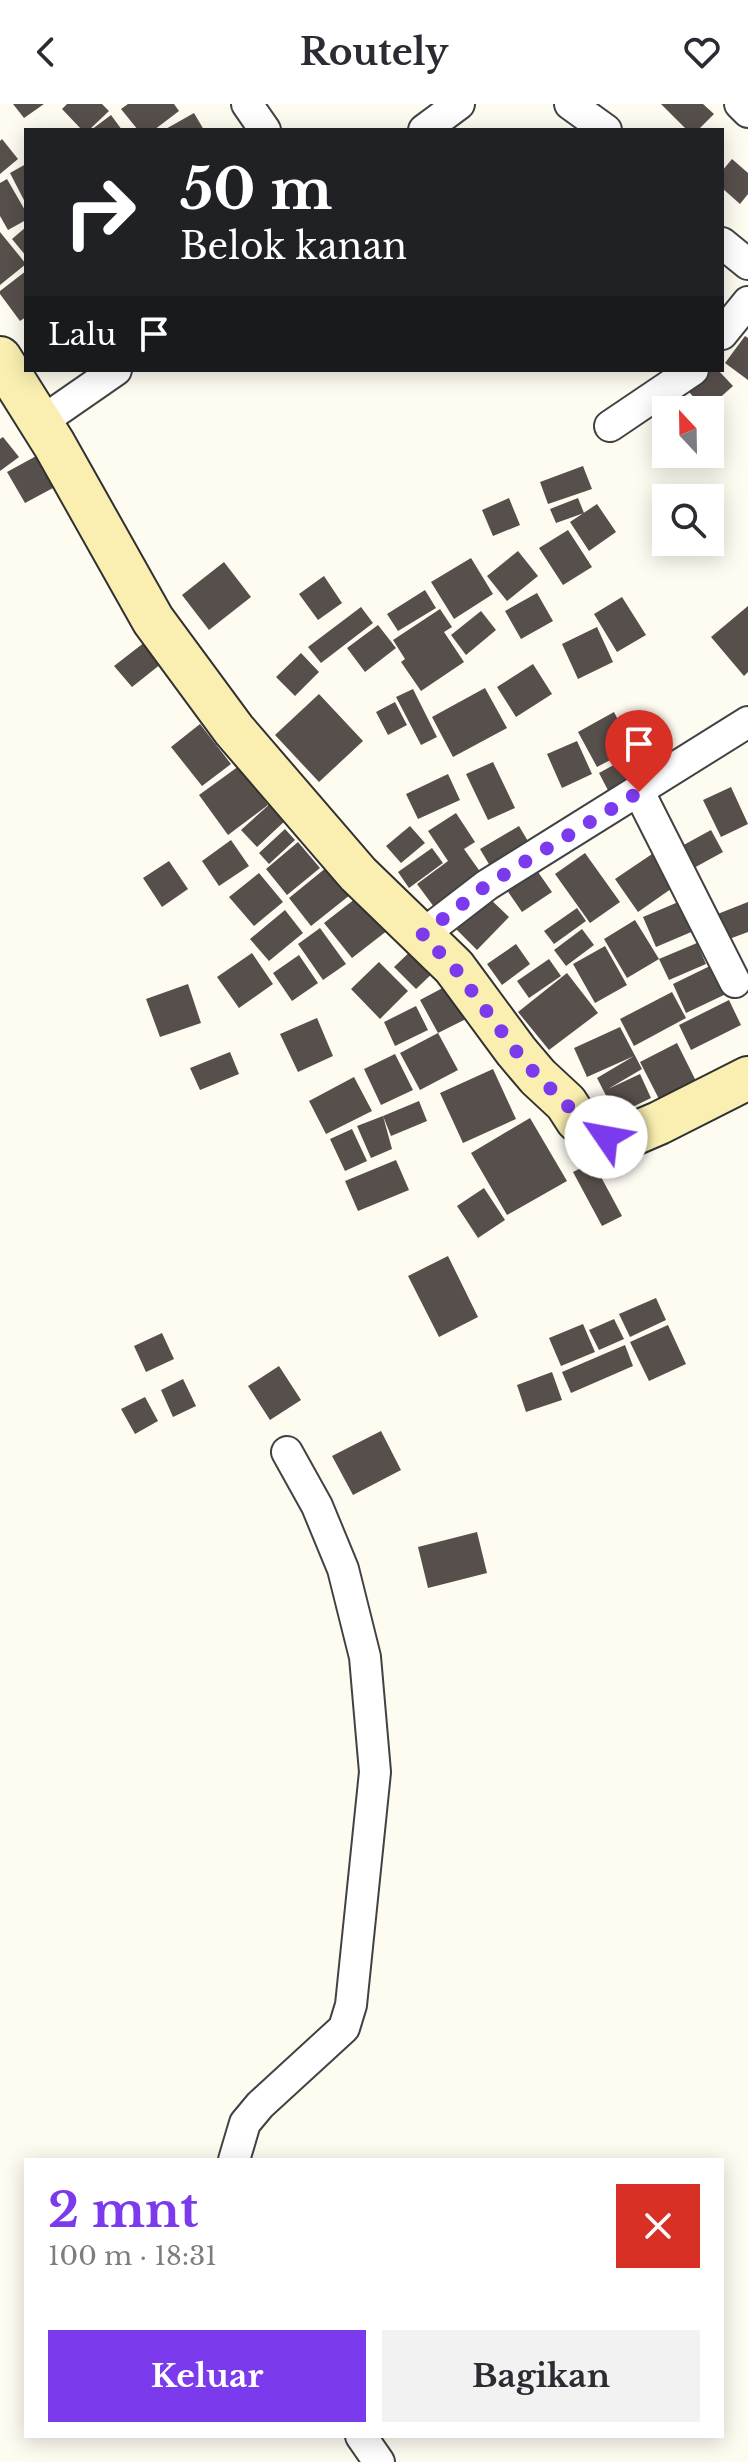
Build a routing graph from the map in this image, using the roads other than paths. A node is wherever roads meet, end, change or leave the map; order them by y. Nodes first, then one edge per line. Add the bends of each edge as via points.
1 (247, 104) edge
2 (459, 104) edge
3 (570, 104) edge
4 (740, 104) edge
5 (748, 112) edge
6 (605, 119) edge
7 (264, 128) edge
8 (427, 128) edge
9 (724, 245) edge
10 (748, 264) edge
11 (748, 302) edge
12 (724, 332) edge
13 (0, 358) edge
14 (113, 372) edge
15 (690, 372) edge
16 (41, 422) junction
17 (610, 426) dead end
18 (748, 722) edge
19 (639, 792) junction
20 (422, 935) junction
21 (735, 982) dead end
22 (748, 1078) edge
23 (287, 1452) dead end
24 (235, 2158) edge
25 (362, 2438) edge
26 (379, 2462) edge

1 - 7 street
2 - 8 street
3 - 6 street
4 - 5 street
9 - 10 street
11 - 12 street
13 - 16 street
14 - 16 street
15 - 17 street
16 - 20 street via 153,620 234,730 358,874
18 - 19 street
19 - 20 street via 487,885
19 - 21 street
20 - 22 street via 454,967 538,1077 592,1132 631,1135
23 - 24 street via 343,1569 365,1657 375,1772 351,2005 344,2028 260,2105 245,2123
25 - 26 street

